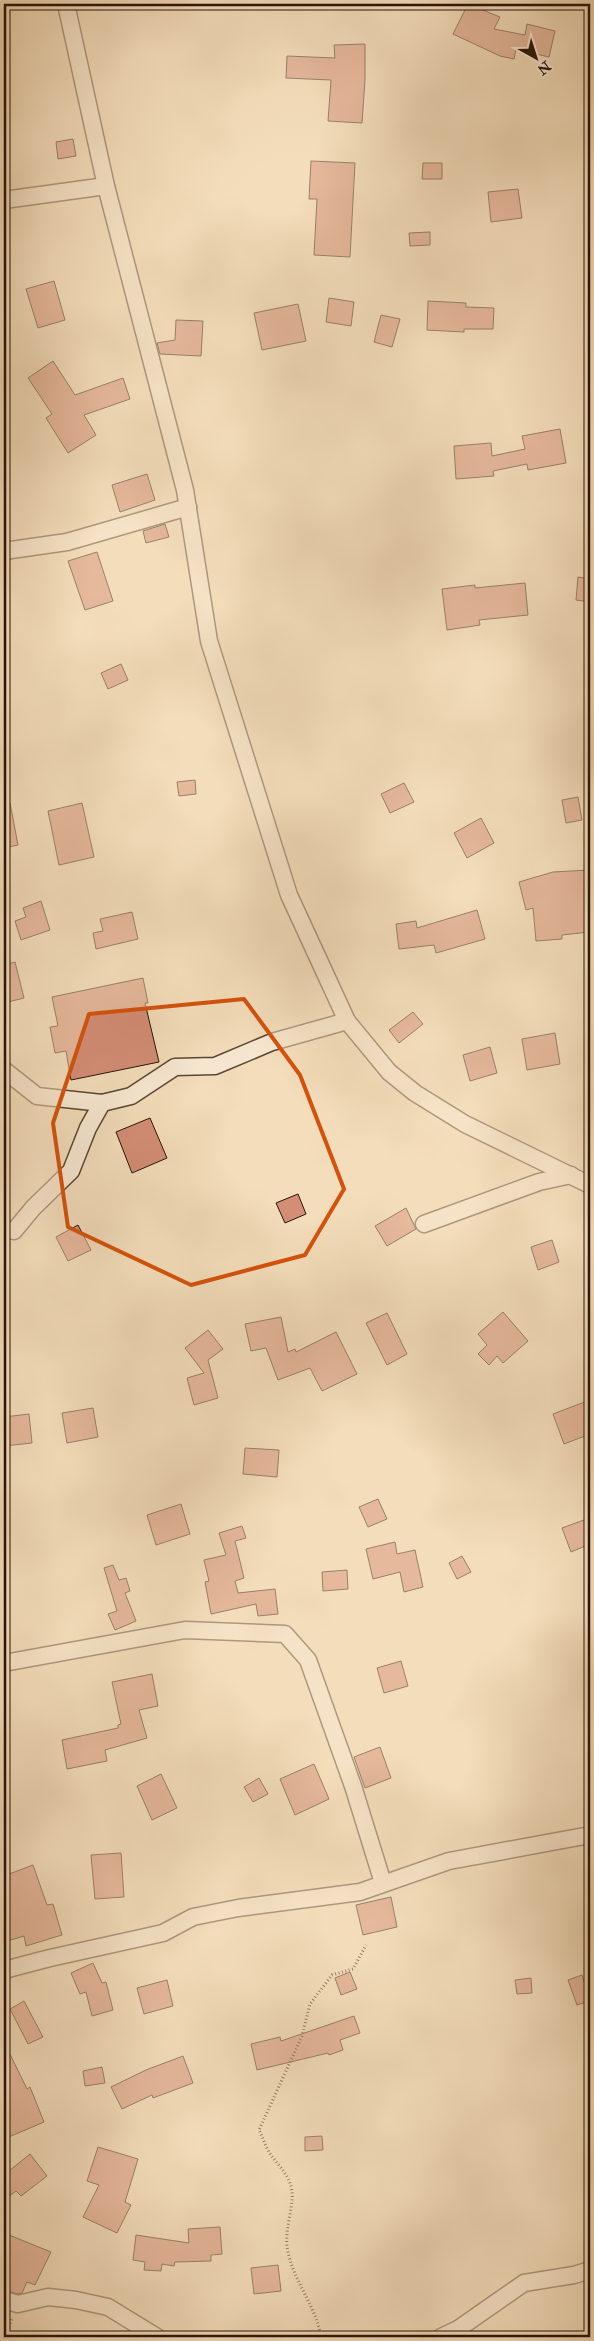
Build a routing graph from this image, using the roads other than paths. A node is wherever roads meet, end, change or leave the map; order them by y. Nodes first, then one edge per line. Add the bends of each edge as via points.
1 (66, 4) edge
2 (106, 186) junction
3 (4, 200) edge
4 (188, 507) junction
5 (4, 552) edge
6 (347, 1021) junction
7 (4, 1070) edge
8 (102, 1103) junction
9 (571, 1176) junction
10 (590, 1185) edge
11 (424, 1224) dead end
12 (14, 1231) dead end
13 (4, 1663) edge
14 (590, 1835) edge
15 (383, 1883) junction
16 (4, 1970) edge
17 (590, 2270) edge
18 (4, 2300) edge
19 (459, 2333) edge
20 (151, 2336) edge
21 (441, 2337) edge

1 - 2 street
2 - 3 street
2 - 4 street
4 - 5 street via 67,542
4 - 6 street via 209,641 289,894
6 - 8 street via 272,1042 215,1066 175,1067 130,1096
6 - 9 street via 389,1072 415,1093 465,1124
7 - 8 street via 38,1096
8 - 12 street via 71,1171
9 - 10 street
9 - 11 street via 539,1182
13 - 15 street via 186,1630 284,1634 308,1660
14 - 15 street via 449,1861
15 - 16 street via 360,1892 193,1917 163,1933
17 - 19 street via 524,2283
18 - 20 street via 18,2304 48,2297 108,2307
19 - 21 street

